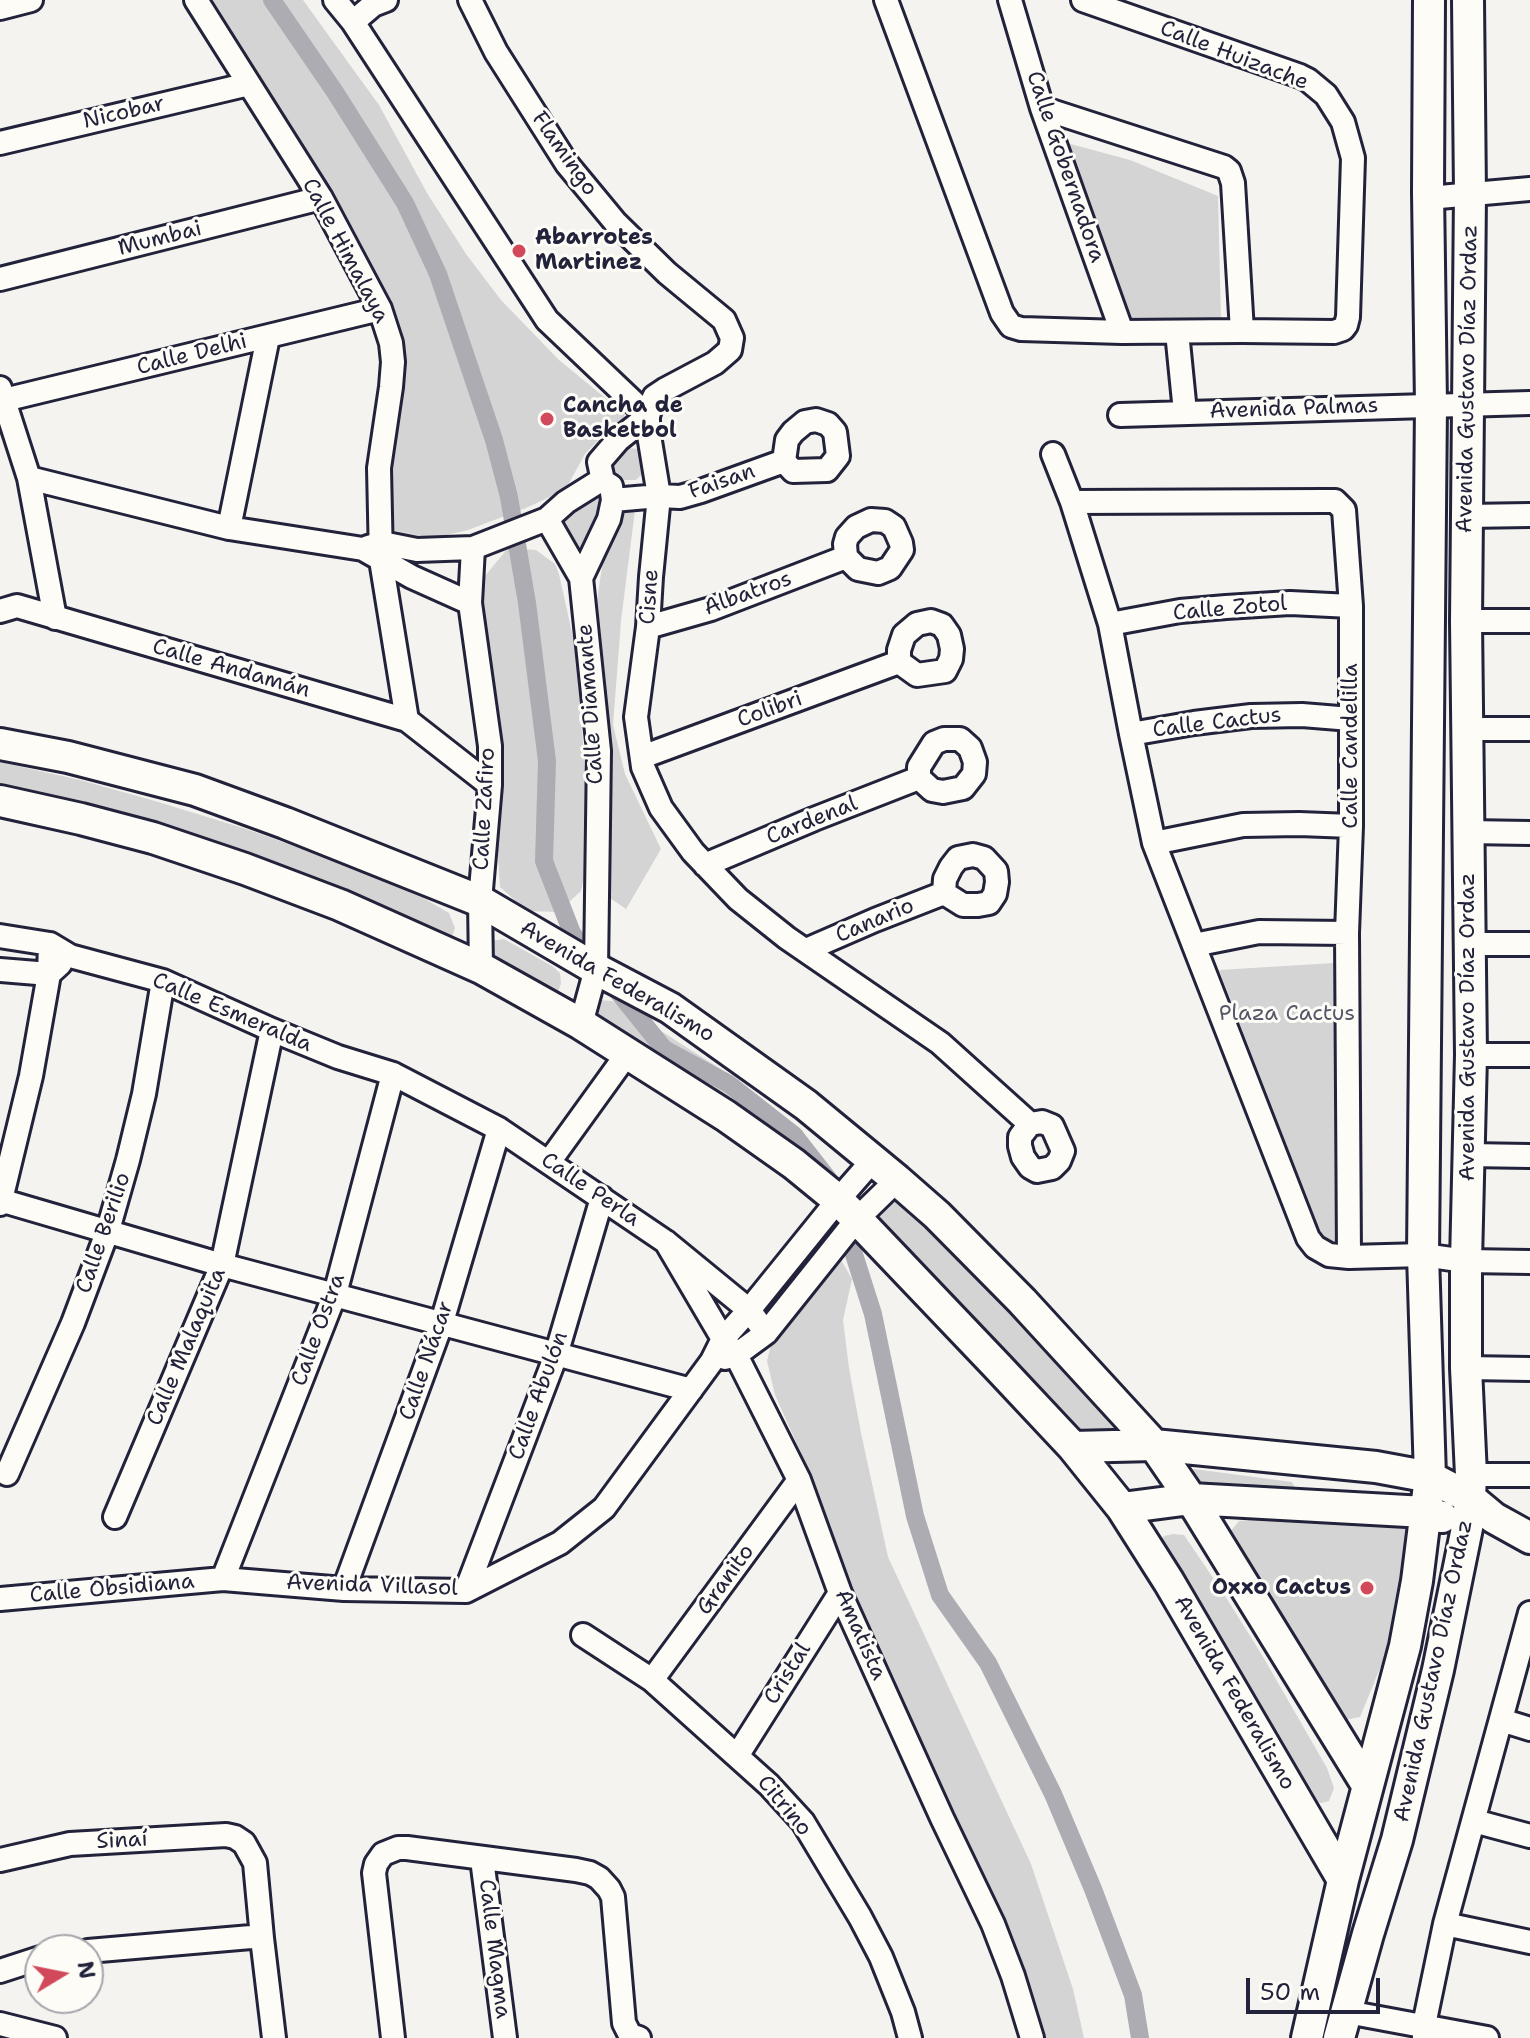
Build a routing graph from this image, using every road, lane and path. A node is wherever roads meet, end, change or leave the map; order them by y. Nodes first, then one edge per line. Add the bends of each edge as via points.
1 (31, 0) edge
2 (196, 0) edge
3 (335, 0) edge
4 (386, 0) edge
5 (470, 0) edge
6 (886, 0) edge
7 (1010, 0) edge
8 (1083, 0) edge
9 (1429, 0) edge
10 (1468, 0) edge
11 (0, 8) edge
12 (353, 22) junction
13 (249, 84) junction
14 (1042, 108) junction
15 (0, 143) edge
16 (1530, 189) edge
17 (1470, 193) junction
18 (321, 198) junction
19 (1428, 198) junction
20 (0, 279) edge
21 (380, 309) junction
22 (1242, 331) junction
23 (1122, 332) junction
24 (1177, 332) junction
25 (268, 337) junction
26 (2, 394) edge
27 (1530, 403) edge
28 (1469, 404) junction
29 (1431, 405) junction
30 (1185, 412) junction
31 (1120, 415) dead end
32 (648, 416) junction
33 (1053, 454) dead end
34 (784, 461) dead end
35 (29, 478) junction
36 (608, 490) junction
37 (659, 496) junction
38 (1072, 502) junction
39 (1530, 515) edge
40 (1466, 516) junction
41 (547, 519) junction
42 (229, 528) junction
43 (473, 548) junction
44 (375, 550) junction
45 (846, 557) dead end
46 (581, 578) junction
47 (470, 603) junction
48 (1351, 606) junction
49 (0, 611) edge
50 (55, 618) junction
51 (1466, 621) junction
52 (1530, 621) edge
53 (1110, 624) junction
54 (648, 627) junction
55 (899, 662) dead end
56 (1351, 719) junction
57 (407, 720) junction
58 (1469, 729) junction
59 (1530, 729) edge
60 (1131, 734) junction
61 (0, 744) edge
62 (642, 757) junction
63 (919, 778) dead end
64 (490, 785) junction
65 (0, 801) edge
66 (1351, 826) junction
67 (1467, 832) junction
68 (1530, 833) edge
69 (1154, 843) junction
70 (705, 865) junction
71 (944, 893) dead end
72 (480, 901) junction
73 (1347, 933) junction
74 (0, 936) edge
75 (50, 944) junction
76 (1469, 944) junction
77 (1530, 944) edge
78 (1194, 945) junction
79 (806, 950) junction
80 (70, 956) junction
81 (481, 968) junction
82 (596, 969) junction
83 (0, 970) edge
84 (49, 974) junction
85 (163, 981) junction
86 (581, 1024) junction
87 (272, 1030) junction
88 (627, 1054) junction
89 (1471, 1055) junction
90 (1530, 1055) edge
91 (393, 1074) junction
92 (1030, 1124) dead end
93 (499, 1129) junction
94 (1468, 1155) junction
95 (1530, 1156) edge
96 (873, 1160) junction
97 (549, 1162) junction
98 (897, 1180) junction
99 (602, 1198) junction
100 (0, 1201) edge
101 (847, 1210) junction
102 (108, 1230) junction
103 (666, 1242) junction
104 (1423, 1255) junction
105 (1349, 1257) junction
106 (1466, 1261) junction
107 (1530, 1262) edge
108 (222, 1265) junction
109 (335, 1294) junction
110 (749, 1310) junction
111 (442, 1322) junction
112 (766, 1333) junction
113 (729, 1347) junction
114 (556, 1355) junction
115 (1466, 1368) junction
116 (1530, 1369) edge
117 (691, 1390) junction
118 (1154, 1445) junction
119 (1073, 1447) junction
120 (7, 1474) dead end
121 (1530, 1475) edge
122 (1430, 1477) junction
123 (799, 1480) junction
124 (1191, 1499) junction
125 (1476, 1504) junction
126 (1122, 1508) junction
127 (1425, 1512) junction
128 (115, 1517) dead end
129 (1530, 1538) edge
130 (223, 1579) junction
131 (344, 1589) junction
132 (466, 1591) junction
133 (840, 1593) junction
134 (0, 1599) edge
135 (1530, 1613) edge
136 (583, 1635) dead end
137 (652, 1680) junction
138 (1501, 1720) junction
139 (1530, 1729) edge
140 (737, 1756) junction
141 (1367, 1785) junction
142 (1474, 1821) junction
143 (1530, 1836) edge
144 (482, 1859) junction
145 (0, 1860) edge
146 (1343, 1880) junction
147 (1445, 1924) junction
148 (262, 1938) junction
149 (1530, 1942) edge
150 (104, 1950) edge
151 (24, 1963) edge
152 (0, 1971) edge
153 (0, 2024) edge
154 (1343, 2025) edge
155 (1424, 2032) edge
156 (55, 2038) edge
157 (274, 2038) edge
158 (393, 2038) edge
159 (505, 2038) edge
160 (639, 2038) edge
161 (910, 2038) edge
162 (1032, 2038) edge
163 (1307, 2038) edge
164 (1487, 2038) edge

1 - 11 street
2 - 13 street, Calle Himalaya
3 - 12 street
4 - 12 street
5 - 32 street, Flamingo via 496,52 567,164 615,222 724,320 732,338 730,350 715,363 654,397
6 - 23 street via 1011,326
7 - 14 street, Calle Gobernadora
8 - 22 street, Calle Huizache via 1300,76 1326,95 1343,122 1353,158 1346,325 1334,332
9 - 19 street, Avenida Gustavo Díaz Ordaz
10 - 17 street, Avenida Gustavo Díaz Ordaz
12 - 32 street via 547,320
13 - 15 street, Nicobar
13 - 18 street, Calle Himalaya
14 - 22 street via 1224,167 1232,175
14 - 23 street, Calle Gobernadora
16 - 17 street
17 - 19 street
17 - 28 street, Avenida Gustavo Díaz Ordaz
18 - 20 street, Mumbai
18 - 21 street, Calle Himalaya
19 - 29 street, Avenida Gustavo Díaz Ordaz
21 - 25 street, Calle Delhi
21 - 44 street, Calle Himalaya via 393,362
22 - 24 street
23 - 24 street
24 - 30 street
25 - 26 street, Calle Delhi
25 - 42 street
26 - 35 street
27 - 28 street, Avenida Palmas
28 - 29 street, Avenida Palmas
28 - 40 street, Avenida Gustavo Díaz Ordaz
29 - 30 street, Avenida Palmas
29 - 104 street, Avenida Gustavo Díaz Ordaz
30 - 31 street, Avenida Palmas
32 - 36 street via 599,462
32 - 37 street, Cisne
33 - 38 street
34 - 37 street, Faisan via 680,497
35 - 42 street
35 - 50 street
36 - 37 street, Faisan
36 - 41 street via 598,482
36 - 46 street via 609,519
37 - 54 street, Cisne
38 - 48 street, Calle Candelilla via 1335,501 1346,515
38 - 53 street
39 - 40 street
40 - 51 street, Avenida Gustavo Díaz Ordaz
41 - 43 street
41 - 46 street, Calle Diamante
42 - 44 street
43 - 44 street
43 - 47 street, Calle Zafiro
44 - 47 street
44 - 57 street, Calle Himalaya
45 - 54 street, Albatros via 711,609
46 - 82 street, Calle Diamante via 599,751
47 - 64 street, Calle Zafiro via 490,746
48 - 53 street, Calle Zotol via 1226,607
48 - 56 street, Calle Candelilla
49 - 50 street, Calle Andamán via 17,606
50 - 57 street, Calle Andamán
51 - 52 street
51 - 58 street, Avenida Gustavo Díaz Ordaz
53 - 60 street
54 - 62 street, Cisne via 636,717
55 - 62 street, Colibri
56 - 60 street, Calle Cactus via 1251,716
56 - 66 street, Calle Candelilla
57 - 64 street
58 - 59 street
58 - 67 street, Avenida Gustavo Díaz Ordaz
60 - 69 street
61 - 72 street, Avenida Federalismo via 195,790
62 - 70 street, Cisne via 661,808
63 - 70 street, Cardenal
64 - 72 street, Calle Zafiro
65 - 81 street, Avenida Federalismo via 153,838 245,869
66 - 69 street via 1243,825
66 - 73 street, Calle Candelilla
67 - 68 street
67 - 76 street, Avenida Gustavo Díaz Ordaz
69 - 78 street
70 - 79 street, Cisne via 738,899
71 - 79 street, Canario
72 - 81 street, Calle Zafiro
72 - 82 street, Avenida Federalismo
73 - 78 street via 1259,932
73 - 105 street, Calle Candelilla
74 - 75 street, Calle Esmeralda
75 - 80 street, Calle Esmeralda
75 - 84 street
76 - 77 street
76 - 89 street, Avenida Gustavo Díaz Ordaz
78 - 105 street via 1308,1238 1322,1252
79 - 92 street, Cisne via 940,1043
80 - 84 street
80 - 85 street, Calle Esmeralda
81 - 86 street, Avenida Federalismo
82 - 86 street, Calle Diamante
82 - 96 street, Avenida Federalismo via 670,1008
83 - 84 street
84 - 100 street
85 - 87 street, Calle Esmeralda
85 - 102 street, Calle Berilio via 144,1094
86 - 88 street, Avenida Federalismo
87 - 91 street, Calle Esmeralda
87 - 108 street, Calle Malaquita
88 - 97 street
88 - 101 street, Avenida Federalismo via 794,1164
89 - 90 street
89 - 94 street, Avenida Gustavo Díaz Ordaz
91 - 93 street, Calle Perla
91 - 109 street, Calle Ostra
93 - 97 street, Calle Perla
93 - 111 street, Calle Nácar
94 - 95 street
94 - 106 street, Avenida Gustavo Díaz Ordaz
96 - 98 street, Avenida Federalismo
96 - 101 street, Avenida Villasol
97 - 99 street, Calle Perla
98 - 101 street, Avenida Villasol
98 - 118 street, Avenida Federalismo via 1022,1301
99 - 103 street, Calle Perla
99 - 114 street, Calle Abulón
100 - 102 street
101 - 110 street, Avenida Villasol
101 - 112 street, Avenida Villasol
101 - 119 street, Avenida Federalismo
102 - 108 street
102 - 120 street, Calle Berilio
103 - 110 street, Calle Perla
103 - 113 street, Amatista
104 - 105 street
104 - 106 street
104 - 122 street, Avenida Gustavo Díaz Ordaz
106 - 107 street
106 - 115 street, Avenida Gustavo Díaz Ordaz
108 - 109 street
108 - 128 street, Calle Malaquita
109 - 111 street
109 - 130 street, Calle Ostra
110 - 112 street, Calle Perla
110 - 113 street, Avenida Villasol
111 - 114 street
111 - 131 street, Calle Nácar
112 - 113 street, Avenida Villasol
113 - 117 street, Avenida Villasol
113 - 123 street, Amatista
114 - 117 street
114 - 132 street, Calle Abulón
115 - 116 street
115 - 125 street, Avenida Gustavo Díaz Ordaz
117 - 132 street, Avenida Villasol via 604,1508 560,1543
118 - 119 street
118 - 122 street
118 - 124 street, Avenida Federalismo
119 - 126 street, Avenida Federalismo
121 - 125 street
122 - 125 street
122 - 127 street, Avenida Gustavo Díaz Ordaz
123 - 133 street, Amatista
123 - 137 street, Granito
124 - 126 street
124 - 127 street
124 - 141 street, Avenida Federalismo
125 - 127 street
125 - 129 street
125 - 154 street, Avenida Gustavo Díaz Ordaz via 1397,1840
126 - 146 street, Avenida Federalismo
127 - 141 street, Avenida Gustavo Díaz Ordaz via 1405,1646
130 - 131 street, Avenida Villasol
130 - 134 street, Calle Obsidiana
131 - 132 street, Avenida Villasol
133 - 140 street, Cristal
133 - 162 street, Amatista via 993,1924
135 - 138 street
136 - 137 street, Citrino
137 - 140 street, Citrino
138 - 139 street
138 - 142 street
140 - 161 street, Citrino via 803,1822 881,1957
141 - 146 street, Avenida Gustavo Díaz Ordaz
142 - 143 street
142 - 147 street
144 - 158 street via 398,1848 376,1864
144 - 159 street, Calle Magma
144 - 160 street via 590,1873 606,1885 615,1908 624,2023 630,2035
145 - 148 street, Sinaí via 70,1844 235,1837 255,1863
146 - 163 street, Avenida Gustavo Díaz Ordaz
147 - 149 street
147 - 155 street
148 - 150 street
148 - 157 street
151 - 152 street
153 - 156 street
154 - 155 street
155 - 164 street

